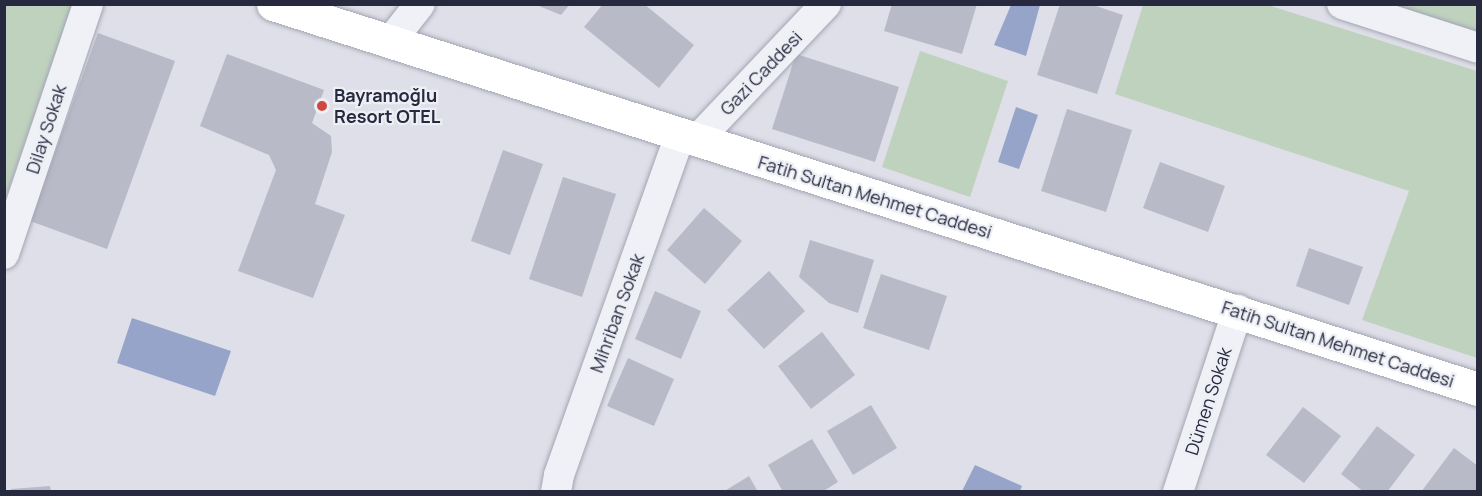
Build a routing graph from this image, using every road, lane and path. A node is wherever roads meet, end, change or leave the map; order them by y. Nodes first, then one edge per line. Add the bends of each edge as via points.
1 (88, 4) edge
2 (273, 4) edge
3 (420, 4) edge
4 (826, 4) edge
5 (1342, 4) edge
6 (390, 42) junction
7 (1478, 48) edge
8 (688, 138) junction
9 (4, 254) edge
10 (1238, 310) junction
11 (1478, 390) edge
12 (556, 492) edge
13 (1178, 492) edge

1 - 9 street, Dilay Sokak
2 - 6 street, Fatih Sultan Mehmet Caddesi
3 - 6 street
4 - 8 street, Gazi Caddesi
5 - 7 street
6 - 8 street, Fatih Sultan Mehmet Caddesi
8 - 10 street, Fatih Sultan Mehmet Caddesi
8 - 12 street, Mihriban Sokak via 559,474
10 - 11 street, Fatih Sultan Mehmet Caddesi
10 - 13 street, Dümen Sokak

